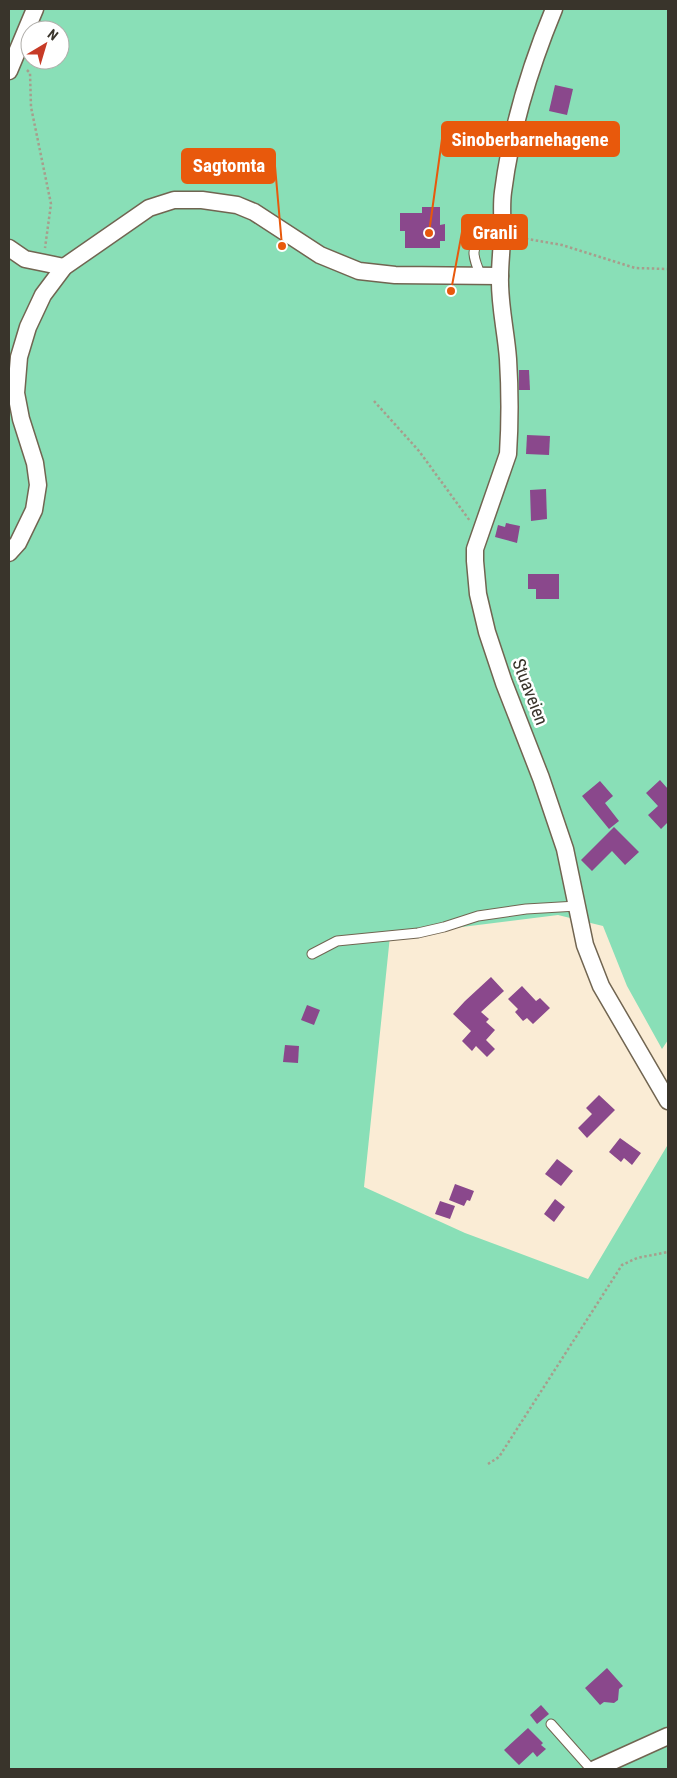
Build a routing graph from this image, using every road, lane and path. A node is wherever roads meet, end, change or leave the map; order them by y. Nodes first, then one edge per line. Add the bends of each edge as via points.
1 (35, 9) edge
2 (554, 9) edge
3 (12, 64) edge
4 (502, 234) junction
5 (9, 248) edge
6 (42, 263) junction
7 (64, 267) junction
8 (668, 269) edge
9 (481, 276) junction
10 (500, 276) junction
11 (374, 401) dead end
12 (480, 534) junction
13 (9, 553) edge
14 (577, 906) junction
15 (312, 954) dead end
16 (668, 1101) edge
17 (668, 1252) edge
18 (488, 1464) dead end
19 (551, 1724) dead end
20 (668, 1736) edge
21 (593, 1769) edge

1 - 3 street
2 - 4 street, Stuaveien via 523,96 512,142 502,194
3 - 6 path via 30,73 30,107 51,204
4 - 8 path via 562,245 635,268
4 - 9 lane via 485,231 476,242 473,258
4 - 10 street, Stuaveien
5 - 6 street via 25,259
6 - 7 street
7 - 9 street via 148,208 174,200 202,200 237,205 254,212 320,255 360,271 395,275
7 - 13 street via 43,294 19,357 16,393 38,485 34,510 18,543
9 - 10 street
10 - 12 street, Stuaveien via 508,358 508,454
11 - 12 path via 419,451
12 - 14 street, Stuaveien via 475,561 478,594 487,632 542,778 565,849
14 - 15 lane via 526,909 478,916 418,933 336,941
14 - 16 street, Stuaveien via 585,945 601,986
17 - 18 path via 637,1258 622,1265 499,1457
19 - 21 lane
20 - 21 street

